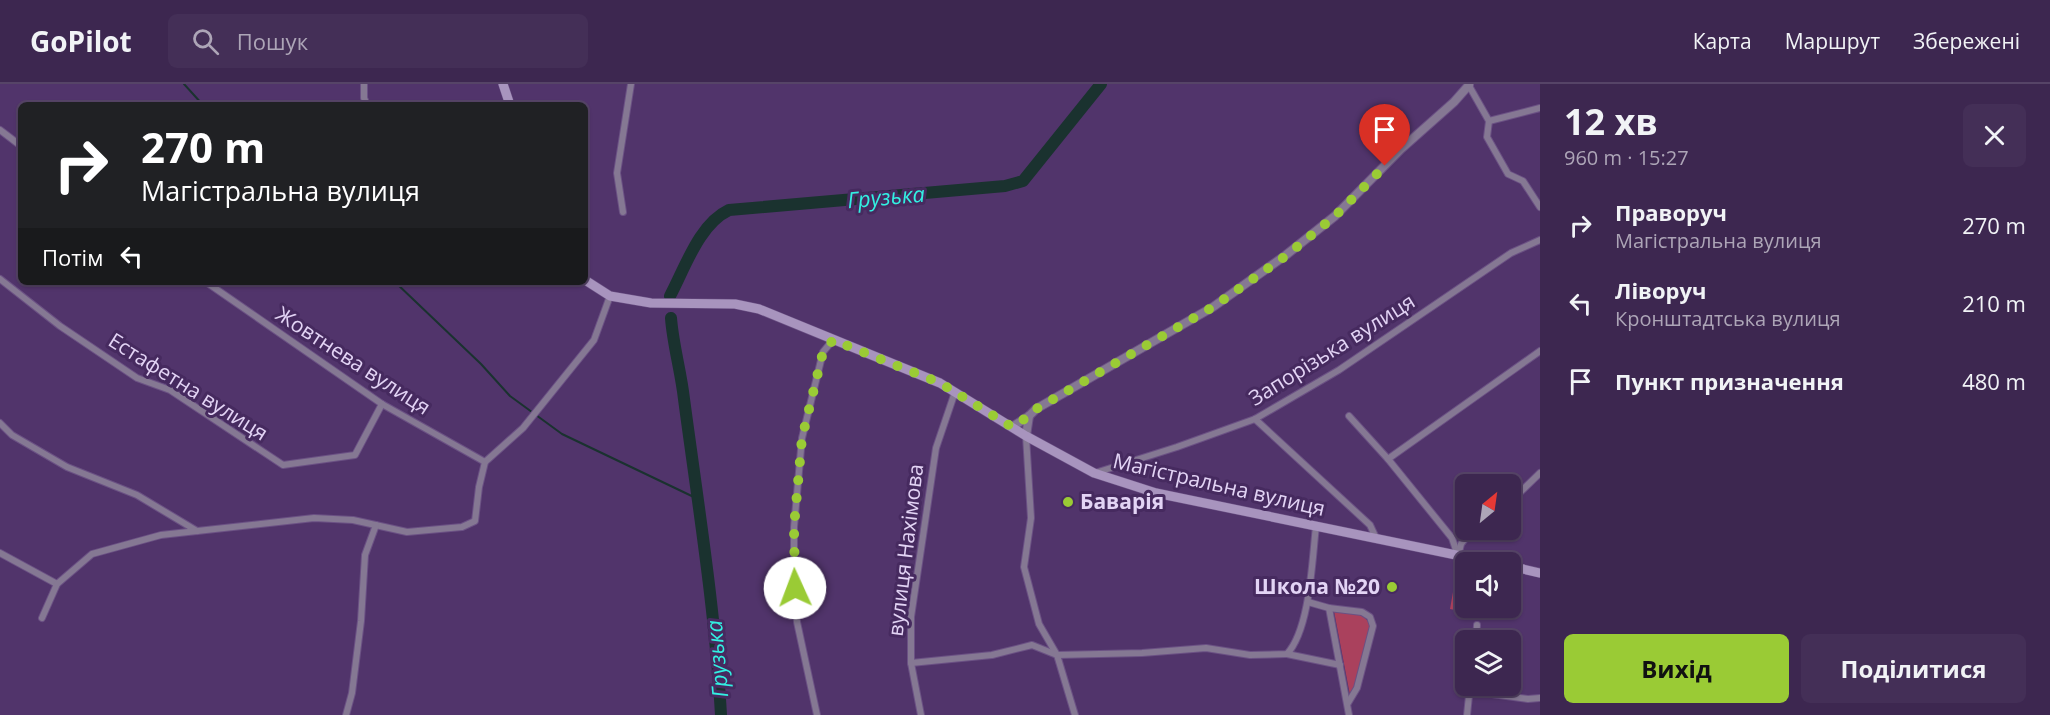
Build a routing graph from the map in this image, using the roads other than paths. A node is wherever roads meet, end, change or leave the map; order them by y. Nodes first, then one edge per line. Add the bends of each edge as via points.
1 (364, 84) edge
2 (503, 84) edge
3 (631, 84) edge
4 (1469, 85) edge
5 (366, 102) edge
6 (509, 102) edge
7 (1540, 108) edge
8 (1489, 121) junction
9 (0, 130) edge
10 (18, 144) edge
11 (1540, 207) edge
12 (623, 212) dead end
13 (1540, 240) edge
14 (0, 279) edge
15 (588, 282) edge
16 (210, 285) edge
17 (610, 296) junction
18 (833, 340) junction
19 (1540, 351) edge
20 (955, 392) junction
21 (382, 404) junction
22 (1029, 416) junction
23 (1349, 416) dead end
24 (1255, 419) junction
25 (0, 423) edge
26 (1012, 427) junction
27 (1026, 436) junction
28 (1388, 459) junction
29 (485, 462) junction
30 (1094, 473) junction
31 (1540, 473) edge
32 (1521, 491) edge
33 (376, 525) junction
34 (1316, 526) junction
35 (198, 531) junction
36 (1376, 538) junction
37 (1457, 552) edge
38 (0, 554) edge
39 (1455, 555) edge
40 (1521, 569) edge
41 (1540, 573) edge
42 (57, 584) junction
43 (1308, 602) junction
44 (1329, 608) junction
45 (42, 618) dead end
46 (1477, 625) dead end
47 (1477, 630) edge
48 (1287, 654) junction
49 (1058, 655) junction
50 (911, 663) junction
51 (1340, 665) junction
52 (1469, 696) edge
53 (1512, 696) edge
54 (1540, 698) edge
55 (1348, 703) junction
56 (346, 715) edge
57 (817, 715) edge
58 (921, 715) edge
59 (1075, 715) edge
60 (1349, 715) edge
61 (1467, 715) edge

1 - 5 street
2 - 6 main road
3 - 12 street via 618,173
4 - 8 street
4 - 22 street via 1335,216 1287,255 1213,307
7 - 8 street
8 - 11 street via 1487,137 1508,174 1522,181
9 - 10 street
13 - 24 street, Запорізька вулиця via 1511,253 1339,370
14 - 21 street, Естафетна вулиця via 137,378 170,390 283,465 355,454
15 - 17 main road, Магістральна вулиця
16 - 21 street, Жовтнева вулиця
17 - 18 main road, Магістральна вулиця via 651,303 735,304 759,309
17 - 29 street via 594,340 523,428
18 - 20 main road, Магістральна вулиця via 926,376
18 - 57 street via 823,352 804,428 794,527 797,622
19 - 28 street
20 - 26 main road, Магістральна вулиця
20 - 50 street, вулиця Нахімова via 936,447 911,617
21 - 29 street, Жовтнева вулиця
22 - 26 street
22 - 27 street
23 - 28 street
24 - 30 street, Запорізька вулиця
24 - 36 street via 1370,525
25 - 35 street via 12,435 67,467 137,495
26 - 27 main road, Магістральна вулиця
27 - 30 main road, Магістральна вулиця
27 - 49 street via 1031,518 1024,567 1039,624
28 - 37 street via 1452,538
29 - 33 street via 475,521 462,527 407,532
30 - 34 main road, Магістральна вулиця via 1156,493
31 - 32 street
33 - 35 street via 314,518
33 - 56 street via 365,555 359,642
34 - 36 main road, Магістральна вулиця
34 - 43 street
35 - 42 street via 161,535 92,554
36 - 39 main road, Магістральна вулиця
38 - 42 street
40 - 41 main road
42 - 45 street
43 - 44 street
43 - 48 street via 1295,646
44 - 51 street
44 - 55 street via 1362,612 1370,617 1373,626 1357,688
46 - 47 street
48 - 49 street via 1250,655 1206,648
48 - 51 street
49 - 50 street via 1032,645 992,655
49 - 59 street
50 - 58 street, вулиця Нахімова
51 - 55 street
52 - 61 street
53 - 54 street
55 - 60 street

